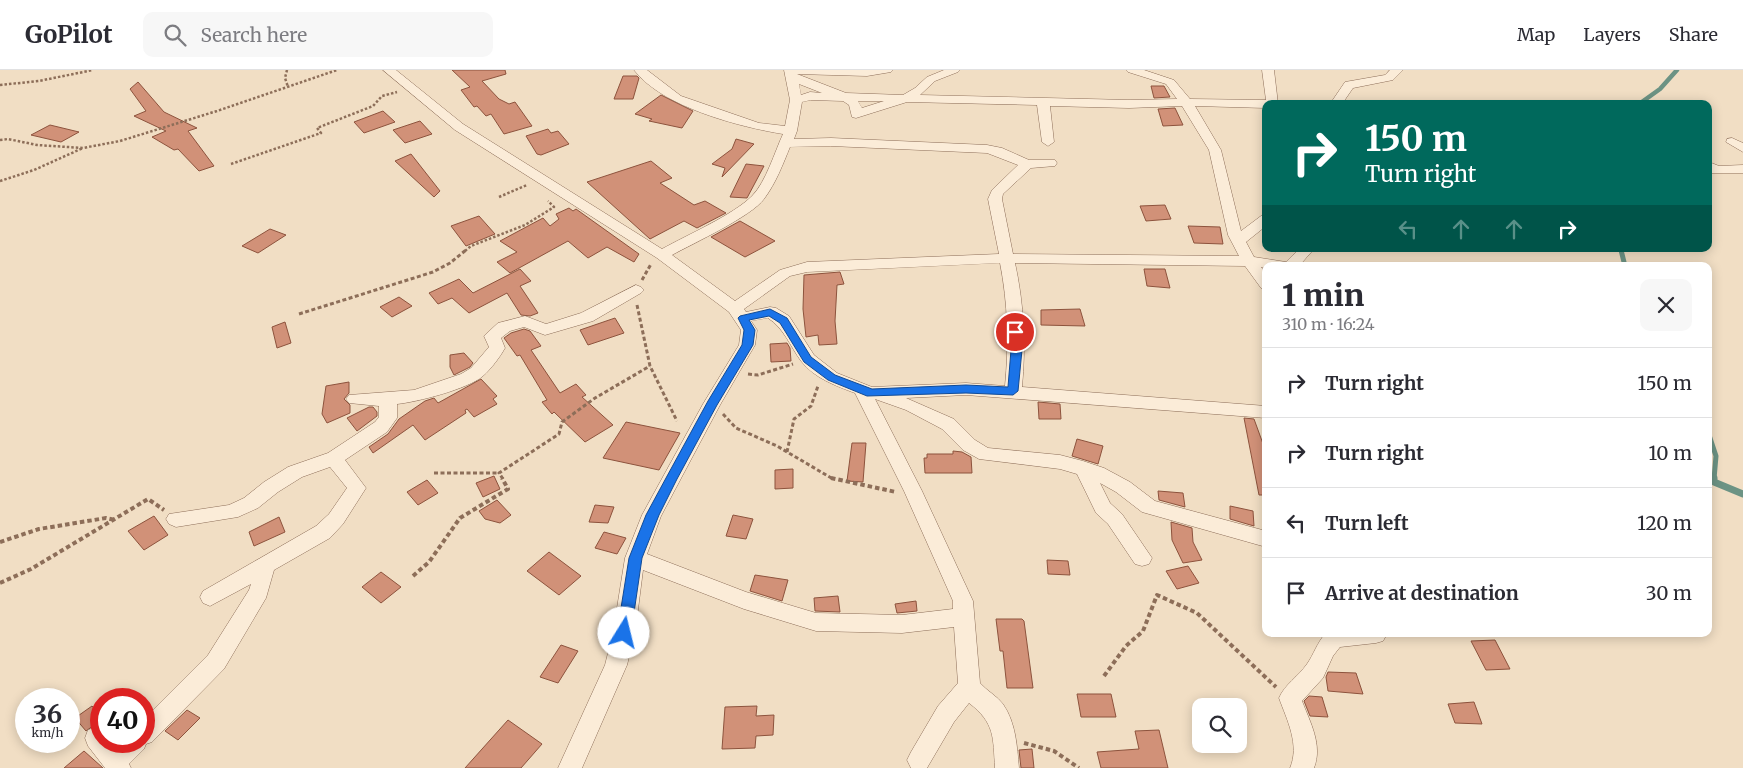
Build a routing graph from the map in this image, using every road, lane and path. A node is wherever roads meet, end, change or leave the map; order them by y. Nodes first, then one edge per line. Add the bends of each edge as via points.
1 (93, 70) edge
2 (286, 70) edge
3 (337, 70) edge
4 (390, 70) edge
5 (640, 70) edge
6 (887, 70) edge
7 (1132, 70) edge
8 (1268, 70) edge
9 (1397, 70) edge
10 (946, 71) edge
11 (791, 72) edge
12 (0, 85) edge
13 (288, 86) junction
14 (410, 89) junction
15 (847, 98) junction
16 (904, 99) junction
17 (796, 100) junction
18 (1272, 100) edge
19 (1339, 100) edge
20 (1043, 102) junction
21 (1186, 102) junction
22 (1262, 104) edge
23 (788, 137) junction
24 (0, 140) edge
25 (1048, 142) dead end
26 (84, 148) junction
27 (1050, 163) dead end
28 (231, 164) dead end
29 (1028, 164) junction
30 (1712, 168) edge
31 (1743, 169) edge
32 (0, 181) edge
33 (538, 182) junction
34 (499, 197) dead end
35 (1262, 222) edge
36 (1238, 241) junction
37 (1304, 252) edge
38 (662, 255) junction
39 (1008, 258) junction
40 (1249, 261) junction
41 (1295, 262) edge
42 (1262, 263) edge
43 (1262, 279) edge
44 (636, 290) junction
45 (739, 313) junction
46 (298, 314) dead end
47 (808, 359) junction
48 (650, 366) junction
49 (823, 371) junction
50 (729, 375) junction
51 (867, 391) junction
52 (1013, 391) junction
53 (355, 399) dead end
54 (388, 399) junction
55 (712, 404) junction
56 (1262, 412) edge
57 (677, 421) dead end
58 (787, 452) junction
59 (334, 458) junction
60 (1082, 468) junction
61 (434, 473) dead end
62 (499, 473) junction
63 (916, 497) junction
64 (176, 519) joint
65 (116, 520) junction
66 (1262, 538) edge
67 (0, 542) edge
68 (635, 558) junction
69 (1142, 558) dead end
70 (265, 565) junction
71 (413, 576) dead end
72 (0, 583) edge
73 (210, 597) dead end
74 (964, 616) junction
75 (1343, 637) edge
76 (1104, 676) dead end
77 (969, 686) junction
78 (1290, 698) junction
79 (155, 723) edge
80 (1005, 740) junction
81 (108, 753) edge
82 (126, 753) edge
83 (919, 760) dead end
84 (117, 764) edge
85 (570, 768) edge
86 (1007, 768) edge
87 (1079, 768) edge
88 (1302, 768) edge

1 - 12 path via 39,82
2 - 13 path
3 - 13 path
4 - 14 street
5 - 23 street via 677,99
6 - 11 street via 867,73
7 - 21 street via 1170,82
8 - 18 street
9 - 19 street via 1389,78 1349,85
10 - 16 street
11 - 15 street
11 - 17 street
13 - 26 path via 120,141
14 - 28 path via 382,96 373,106 318,128 321,133
14 - 33 street
15 - 16 street
15 - 17 street via 810,96
16 - 20 street
17 - 23 street
20 - 21 street
20 - 25 street
21 - 22 street
21 - 36 street via 1215,150 1226,204
23 - 29 street via 988,149
23 - 38 street via 758,198
24 - 26 path
26 - 32 path
27 - 29 street
29 - 39 street via 995,198
30 - 31 street
33 - 34 path
33 - 38 street
33 - 46 path via 554,207 525,225 471,246 433,272
35 - 36 street
36 - 40 street
37 - 41 street
38 - 44 path via 652,262
38 - 45 street
39 - 40 street
39 - 45 street via 807,267 785,273
39 - 52 street via 1017,350
40 - 42 street
40 - 43 street
44 - 48 path via 639,321
44 - 54 street via 587,316 545,330 525,322 504,327 492,336 497,348 477,372 416,396
45 - 47 street via 770,312 783,320
45 - 50 street via 749,330 747,345
47 - 49 street
47 - 50 path via 758,375
48 - 57 path
48 - 62 path via 595,398 562,422 559,434
49 - 51 street
49 - 58 path via 811,406 794,420
50 - 55 street
51 - 52 street
51 - 60 street via 912,406 948,424 968,444 985,454 1060,462
51 - 63 street
52 - 56 street
53 - 54 street
54 - 59 street via 388,418 381,427
55 - 58 path via 736,428
55 - 68 street via 652,515
58 - 63 path via 834,480
59 - 64 street via 295,472 251,503 231,512
59 - 70 street via 357,488 336,520 322,532
60 - 66 street via 1124,487 1149,507
60 - 69 street via 1103,508 1116,519
61 - 62 path
62 - 71 path via 508,489 460,518 429,562
63 - 74 street via 963,601
64 - 65 path via 148,499
65 - 67 path via 106,518 38,529
65 - 72 path via 31,570
68 - 74 street via 744,600 816,622 902,624
68 - 85 street via 616,665
70 - 73 street
70 - 79 street via 259,592 216,662
74 - 77 street
75 - 78 street via 1333,640 1325,649 1315,671
76 - 78 path via 1126,646 1143,631 1157,595 1197,613
77 - 80 street via 973,693 990,705 1000,720
77 - 83 street via 946,714
78 - 88 street via 1305,743 1306,762
80 - 86 street
80 - 87 path via 1044,746 1070,759
81 - 84 street
82 - 84 street

